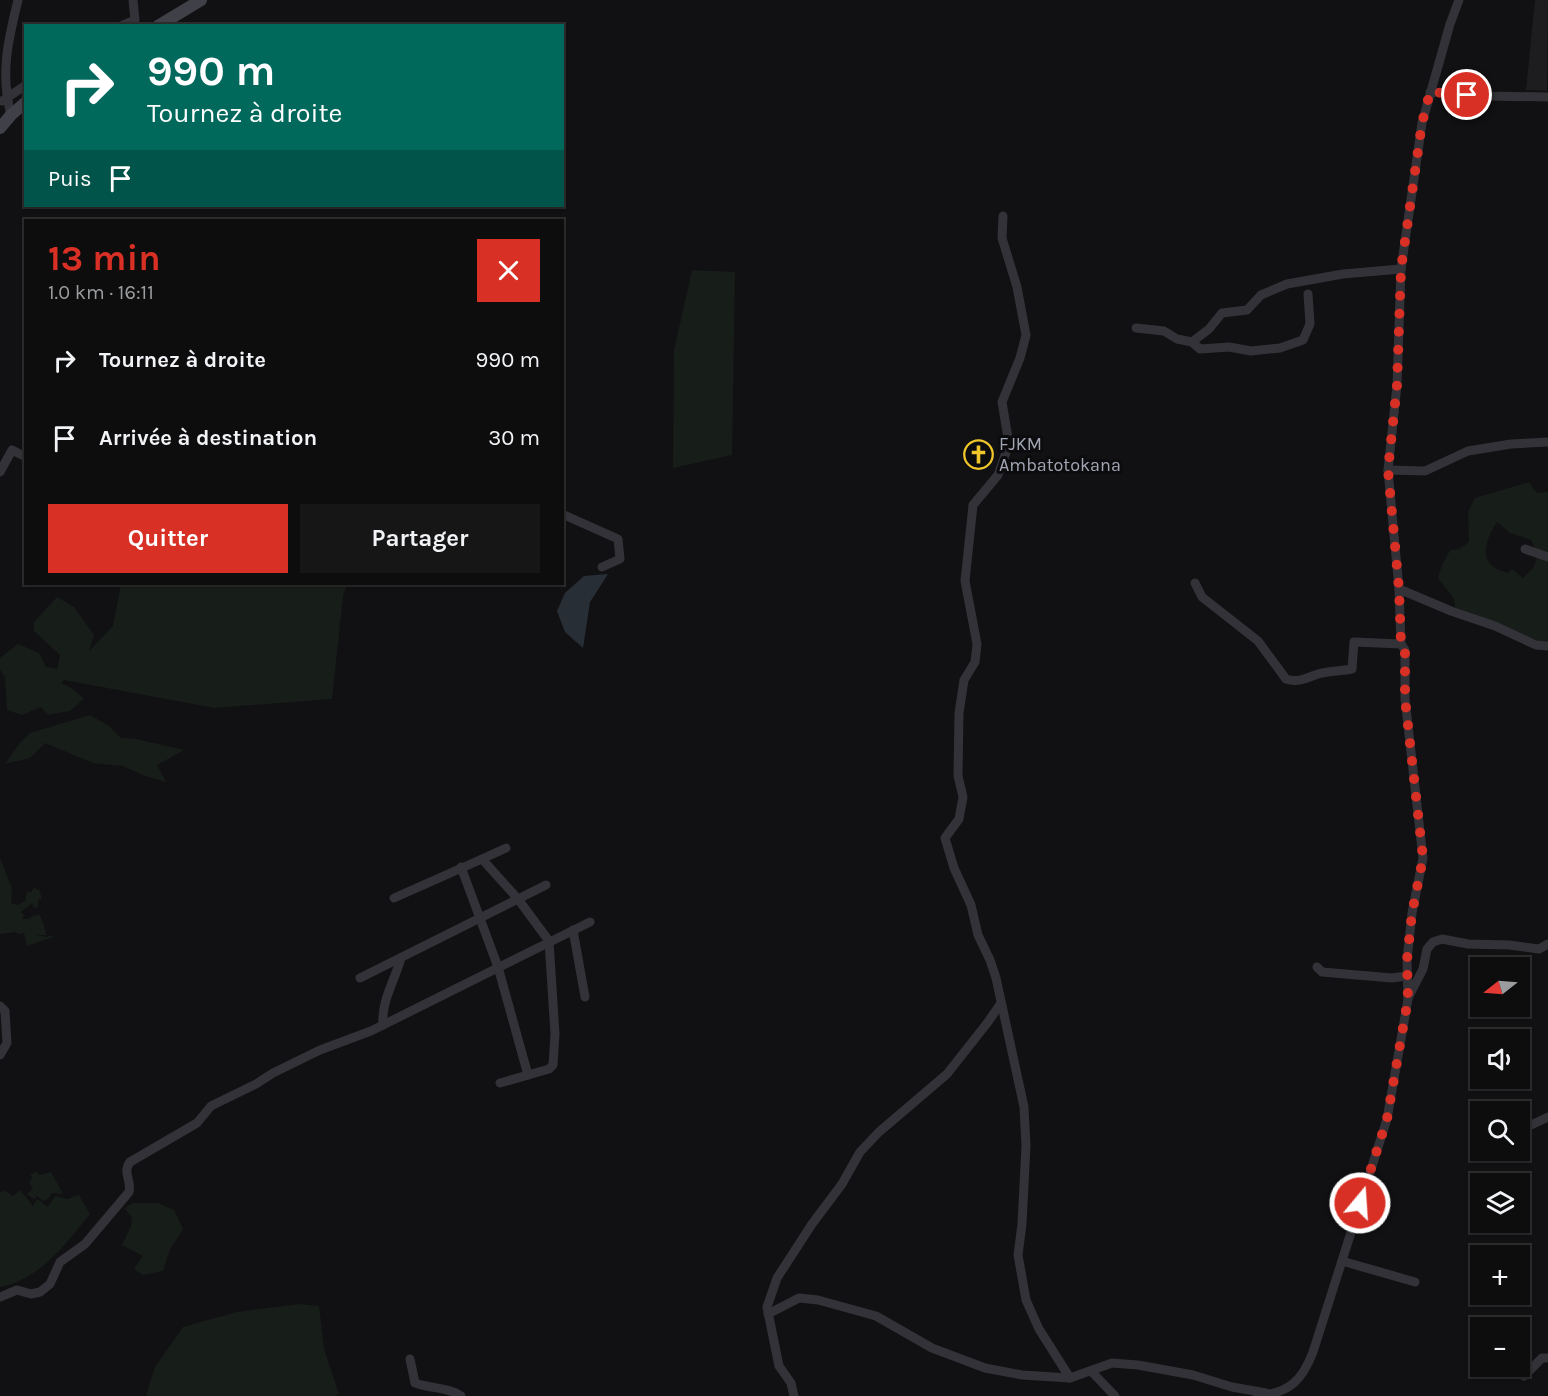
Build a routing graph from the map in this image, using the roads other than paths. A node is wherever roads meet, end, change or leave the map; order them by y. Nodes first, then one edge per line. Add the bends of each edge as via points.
1 (18, 0) edge
2 (133, 0) edge
3 (201, 0) edge
4 (1459, 0) edge
5 (126, 24) edge
6 (161, 24) edge
7 (24, 86) edge
8 (1430, 92) junction
9 (1548, 97) edge
10 (3, 100) edge
11 (24, 104) edge
12 (11, 115) junction
13 (0, 128) edge
14 (1003, 216) dead end
15 (1401, 269) junction
16 (1308, 294) dead end
17 (1136, 328) dead end
18 (1192, 342) junction
19 (1548, 442) edge
20 (24, 456) edge
21 (1388, 470) junction
22 (0, 472) edge
23 (564, 515) edge
24 (1525, 549) dead end
25 (1548, 557) edge
26 (602, 567) dead end
27 (1195, 583) dead end
28 (1399, 589) junction
29 (1401, 644) junction
30 (1548, 646) edge
31 (506, 848) dead end
32 (482, 859) junction
33 (461, 867) junction
34 (546, 885) dead end
35 (394, 898) dead end
36 (518, 898) junction
37 (480, 919) junction
38 (590, 922) dead end
39 (573, 930) junction
40 (549, 941) junction
41 (1548, 944) edge
42 (401, 958) junction
43 (498, 967) junction
44 (1317, 967) dead end
45 (1407, 976) junction
46 (360, 978) dead end
47 (585, 997) dead end
48 (1408, 999) junction
49 (1001, 1003) junction
50 (0, 1006) edge
51 (383, 1025) junction
52 (0, 1055) edge
53 (528, 1075) junction
54 (500, 1083) dead end
55 (1548, 1117) edge
56 (1531, 1125) dead end
57 (1342, 1261) junction
58 (1414, 1282) dead end
59 (0, 1297) edge
60 (768, 1314) junction
61 (1548, 1358) edge
62 (410, 1359) dead end
63 (1530, 1370) edge
64 (1091, 1371) junction
65 (1070, 1378) junction
66 (1274, 1394) junction
67 (461, 1396) edge
68 (794, 1396) edge
69 (1115, 1396) edge
70 (1257, 1396) edge

1 - 10 street via 3,61
2 - 5 street via 135,20
3 - 6 street
4 - 8 street
7 - 10 street
8 - 9 street
8 - 15 street
10 - 12 street
11 - 12 street
12 - 13 street
14 - 49 street via 1002,238 1026,335 1002,402 1009,444 998,475 973,505 965,581 977,644 975,662 964,680 959,712 958,776 963,797 959,819 945,838 990,960
15 - 18 street via 1287,284 1261,295 1247,310 1222,314
15 - 21 street via 1397,385
16 - 18 street via 1310,324 1303,340 1280,348 1251,351 1229,347 1200,349
17 - 18 street via 1164,331
19 - 21 street via 1468,451 1425,471
20 - 22 street via 12,450
21 - 28 street
23 - 26 street via 618,539 620,559
24 - 25 street
27 - 29 street via 1202,597 1258,641 1286,679 1302,681 1352,669 1354,642
28 - 29 street
28 - 30 street via 1536,645
29 - 45 street via 1405,650 1405,699 1423,858 1412,913
31 - 32 street
32 - 33 street
32 - 36 street
33 - 35 street
33 - 37 street
34 - 36 street
36 - 37 street
36 - 40 street
37 - 42 street
37 - 43 street
38 - 39 street
39 - 40 street
39 - 47 street
40 - 43 street
40 - 53 street via 553,1065
41 - 48 street via 1539,949 1442,939 1433,942
42 - 46 street
42 - 51 street via 382,1015
43 - 51 street
43 - 53 street
44 - 45 street via 1322,972
45 - 48 street
48 - 57 street via 1387,1119
49 - 60 street via 947,1074 860,1152 777,1278
49 - 65 street via 1024,1107 1026,1146 1018,1255 1026,1300
50 - 52 street via 5,1011 7,1043
51 - 59 street via 320,1050 211,1106 196,1123 130,1162 126,1168 129,1192 85,1244 60,1262 50,1284 40,1292 17,1290
53 - 54 street
55 - 56 street
57 - 58 street
57 - 66 street via 1305,1372 1291,1386
60 - 65 street via 799,1298 818,1300 876,1316 932,1348 985,1368
60 - 68 street via 779,1366 791,1383
61 - 63 street
62 - 67 street via 415,1383 452,1389
64 - 65 street
64 - 66 street via 1112,1363 1138,1365
64 - 69 street
66 - 70 street

